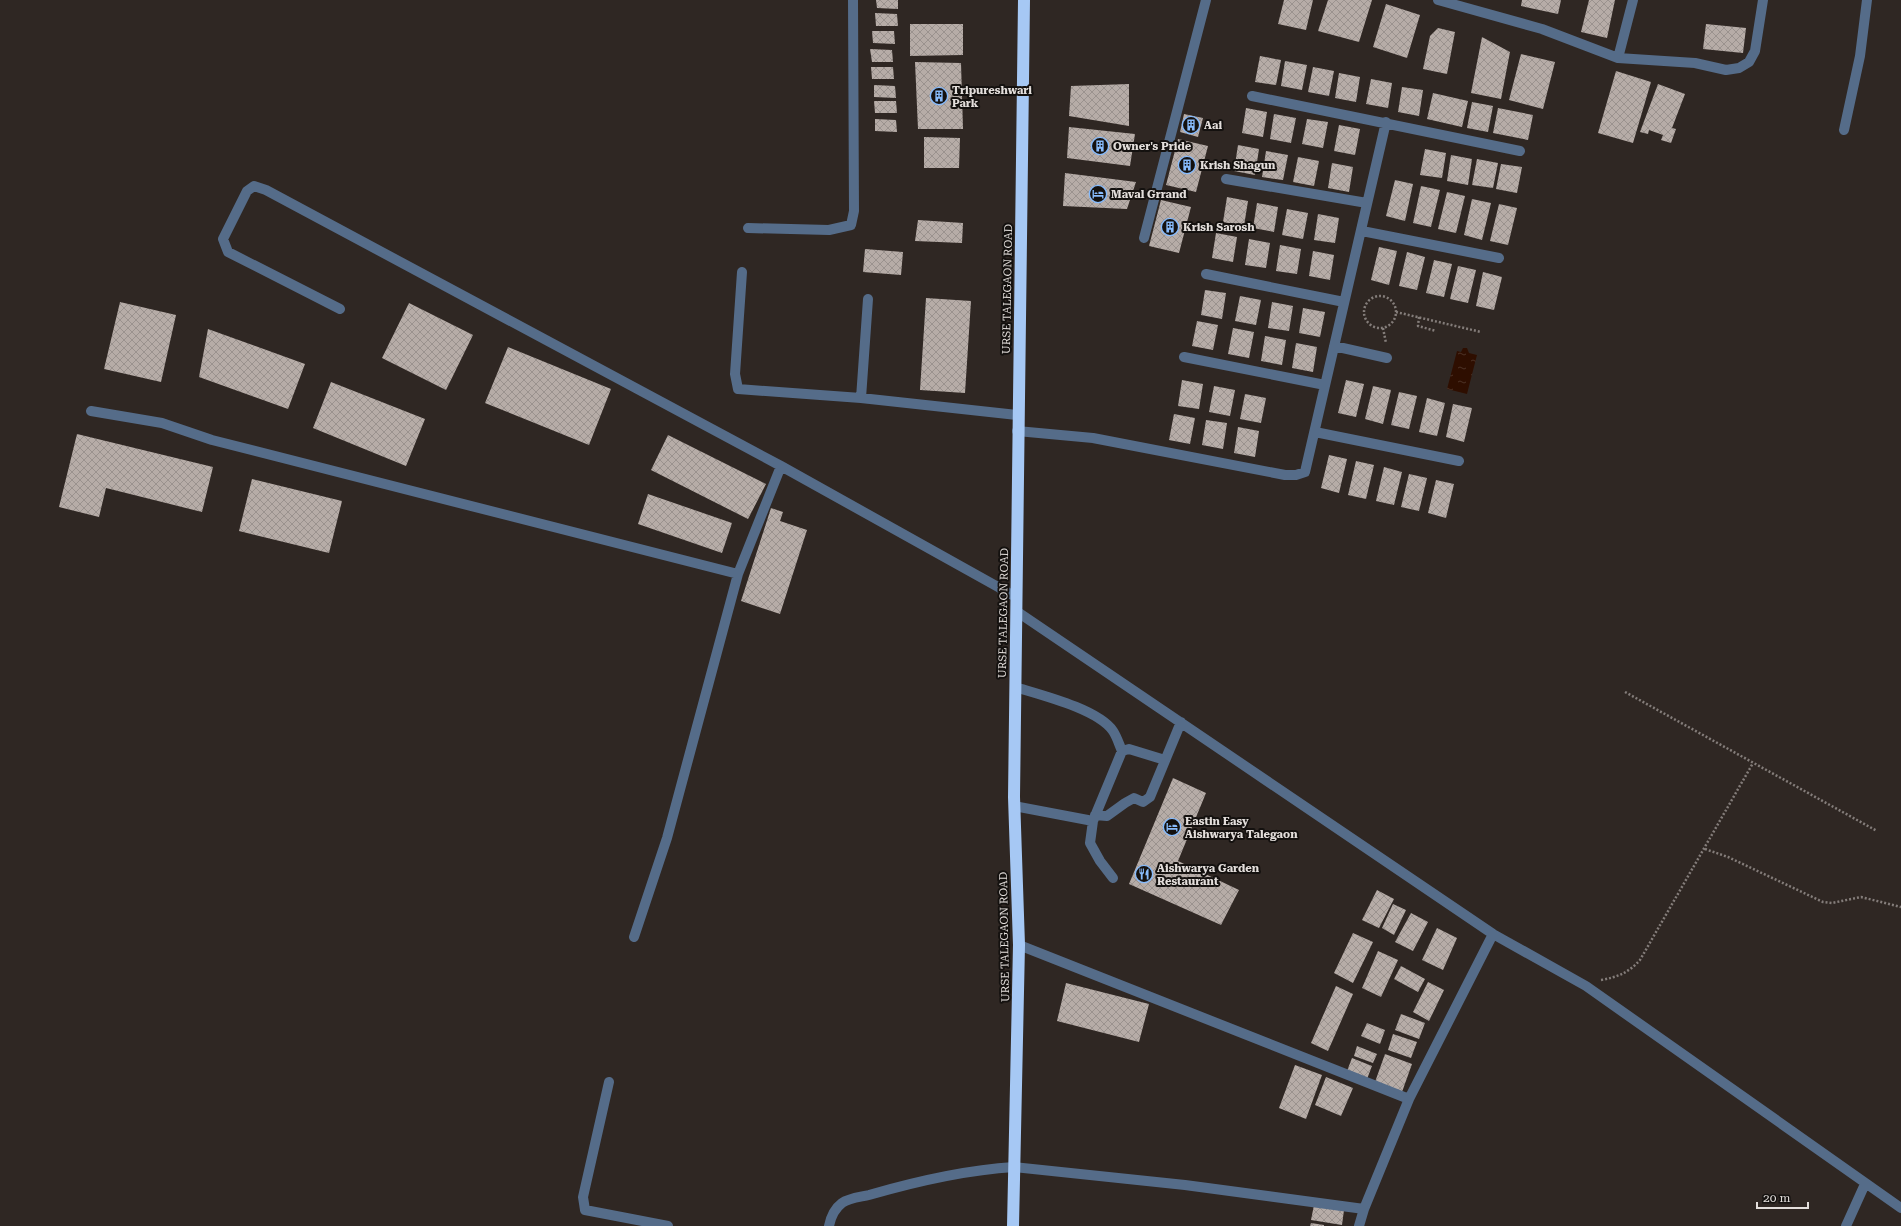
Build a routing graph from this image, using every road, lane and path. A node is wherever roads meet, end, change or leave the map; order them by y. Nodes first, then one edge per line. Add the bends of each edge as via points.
1 (853, 0) edge
2 (1024, 0) edge
3 (1206, 0) edge
4 (1438, 0) edge
5 (1632, 0) edge
6 (1763, 0) edge
7 (1867, 0) edge
8 (1618, 58) junction
9 (1252, 96) dead end
10 (1386, 122) junction
11 (1844, 130) dead end
12 (1520, 151) dead end
13 (1226, 179) dead end
14 (1367, 203) junction
15 (748, 228) dead end
16 (1362, 231) junction
17 (1144, 238) dead end
18 (1500, 258) dead end
19 (742, 272) dead end
20 (1206, 274) dead end
21 (868, 299) dead end
22 (1344, 302) junction
23 (340, 309) dead end
24 (1396, 312) junction
25 (1419, 317) junction
26 (1383, 328) junction
27 (1436, 331) dead end
28 (1481, 332) dead end
29 (1386, 343) dead end
30 (1334, 346) junction
31 (1184, 357) dead end
32 (1387, 358) dead end
33 (1325, 385) junction
34 (861, 398) junction
35 (91, 411) dead end
36 (1017, 415) junction
37 (1017, 431) junction
38 (1315, 432) junction
39 (1459, 461) dead end
40 (781, 466) junction
41 (738, 574) junction
42 (1016, 597) junction
43 (1016, 611) junction
44 (1015, 686) junction
45 (1625, 692) dead end
46 (1181, 722) junction
47 (1122, 751) junction
48 (1165, 760) junction
49 (1754, 763) junction
50 (1014, 806) junction
51 (1094, 818) junction
52 (1877, 832) dead end
53 (1705, 849) junction
54 (1113, 878) dead end
55 (1901, 907) edge
56 (1493, 934) junction
57 (634, 937) dead end
58 (1019, 945) junction
59 (1586, 986) junction
60 (610, 1082) dead end
61 (1409, 1099) junction
62 (1014, 1167) junction
63 (1865, 1184) junction
64 (1901, 1208) edge
65 (1364, 1209) junction
66 (630, 1222) edge
67 (668, 1226) edge
68 (829, 1226) edge
69 (1012, 1226) edge
70 (1359, 1226) edge
71 (1846, 1226) edge

1 - 15 street via 854,211 851,225 829,230
2 - 36 highway, URSE TALEGAON ROAD
3 - 17 street
4 - 8 street via 1542,29
5 - 8 street
6 - 8 street via 1755,51 1749,62 1739,68 1726,70 1694,63
7 - 11 street via 1860,56
9 - 10 street
10 - 12 street
10 - 14 street
13 - 14 street
14 - 16 street
16 - 18 street
16 - 22 street
19 - 34 street via 736,374 738,389
20 - 22 street
21 - 34 street
22 - 30 street
23 - 40 street via 228,252 223,239 247,191 254,186 266,190
24 - 25 path
24 - 26 path via 1392,322
24 - 26 path via 1386,297 1380,296 1369,300 1364,310 1367,322 1377,328
25 - 27 path via 1418,326
25 - 28 path
26 - 29 path
30 - 32 street
30 - 33 street
31 - 33 street
33 - 38 street
34 - 36 street
35 - 41 street via 162,423 212,440
36 - 37 highway, URSE TALEGAON ROAD
37 - 38 street via 1093,438 1290,475 1305,472
37 - 42 highway, URSE TALEGAON ROAD
38 - 39 street
40 - 41 street
40 - 42 street
41 - 57 street via 667,838
42 - 43 highway, URSE TALEGAON ROAD
43 - 44 highway, URSE TALEGAON ROAD
43 - 46 street
44 - 47 street via 1100,718 1113,731
44 - 50 highway, URSE TALEGAON ROAD
45 - 49 path
46 - 48 street
46 - 56 street
47 - 48 street via 1129,749
47 - 51 street
48 - 51 street via 1150,797 1143,802 1134,798 1107,816
49 - 52 path
49 - 53 path
50 - 51 street
50 - 58 highway, URSE TALEGAON ROAD
51 - 54 street via 1090,843
53 - 55 path via 1728,857 1823,902 1832,903 1861,897
53 - 59 path via 1640,960 1630,971 1618,977 1598,980
56 - 59 street
56 - 61 street
58 - 61 street
58 - 62 highway, URSE TALEGAON ROAD
59 - 63 street
60 - 66 street via 583,1197 585,1210
61 - 65 street
62 - 65 street via 1185,1185
62 - 68 street via 899,1186 844,1202 832,1215
62 - 69 highway, URSE TALEGAON ROAD
63 - 64 street
63 - 71 street
65 - 70 street
66 - 67 street

